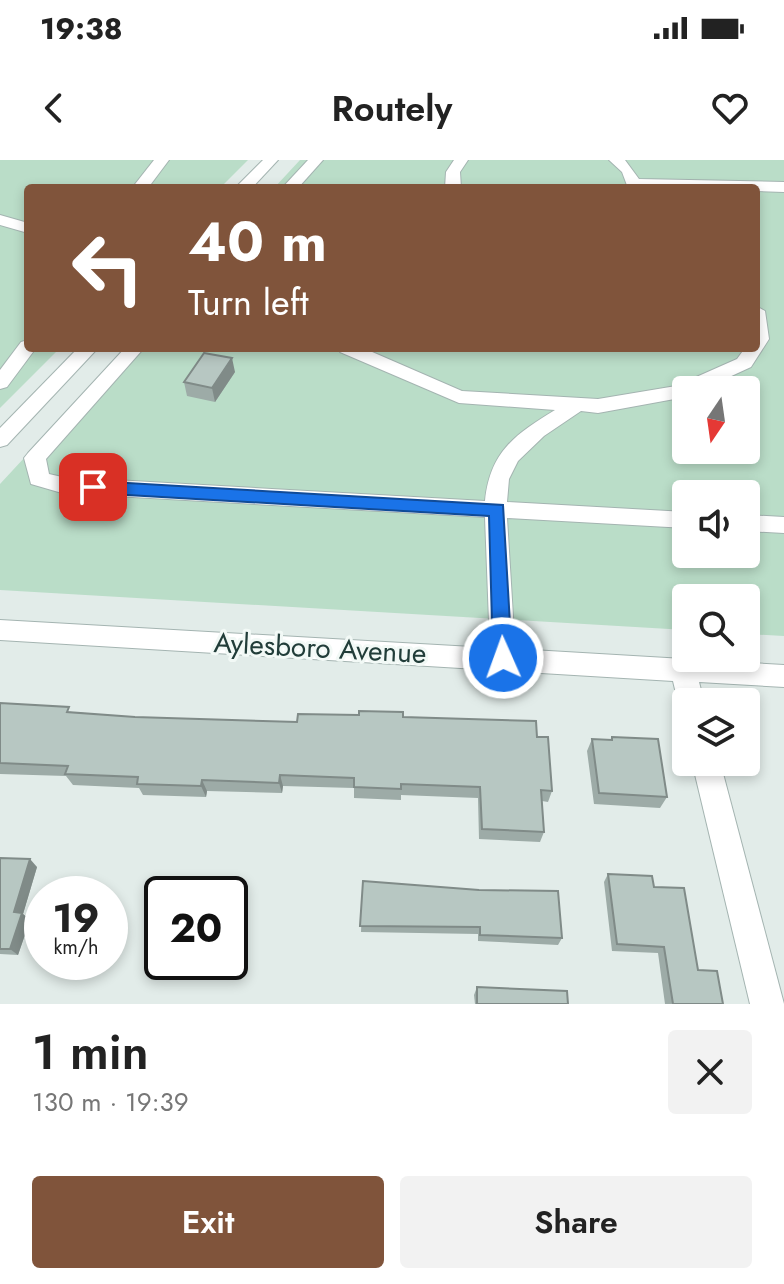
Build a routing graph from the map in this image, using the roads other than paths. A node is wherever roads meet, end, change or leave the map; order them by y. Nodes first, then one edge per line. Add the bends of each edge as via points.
1 (162, 160) edge
2 (271, 160) edge
3 (316, 160) edge
4 (461, 160) edge
5 (616, 160) edge
6 (143, 184) edge
7 (247, 184) edge
8 (294, 184) edge
9 (453, 184) edge
10 (635, 184) edge
11 (760, 187) edge
12 (784, 187) edge
13 (0, 220) edge
14 (24, 227) edge
15 (24, 351) edge
16 (85, 352) edge
17 (131, 352) edge
18 (356, 352) edge
19 (751, 352) edge
20 (0, 383) edge
21 (577, 405) junction
22 (0, 440) edge
23 (497, 510) junction
24 (672, 519) edge
25 (760, 524) edge
26 (784, 525) edge
27 (0, 630) edge
28 (503, 658) junction
29 (672, 668) edge
30 (726, 672) edge
31 (784, 676) edge
32 (710, 776) edge
33 (767, 1004) edge

1 - 6 street
2 - 7 street
3 - 8 street
4 - 9 street
5 - 10 street
11 - 12 street
13 - 14 street
15 - 20 street
16 - 22 street
17 - 23 street via 35,458 39,479 62,485
18 - 21 street via 459,397
19 - 21 street via 744,363 680,392
21 - 23 street via 528,435 499,470
23 - 24 street
23 - 28 street
25 - 26 street
27 - 28 street, Aylesboro Avenue
28 - 29 street, Aylesboro Avenue
30 - 31 street, Aylesboro Avenue
32 - 33 street

